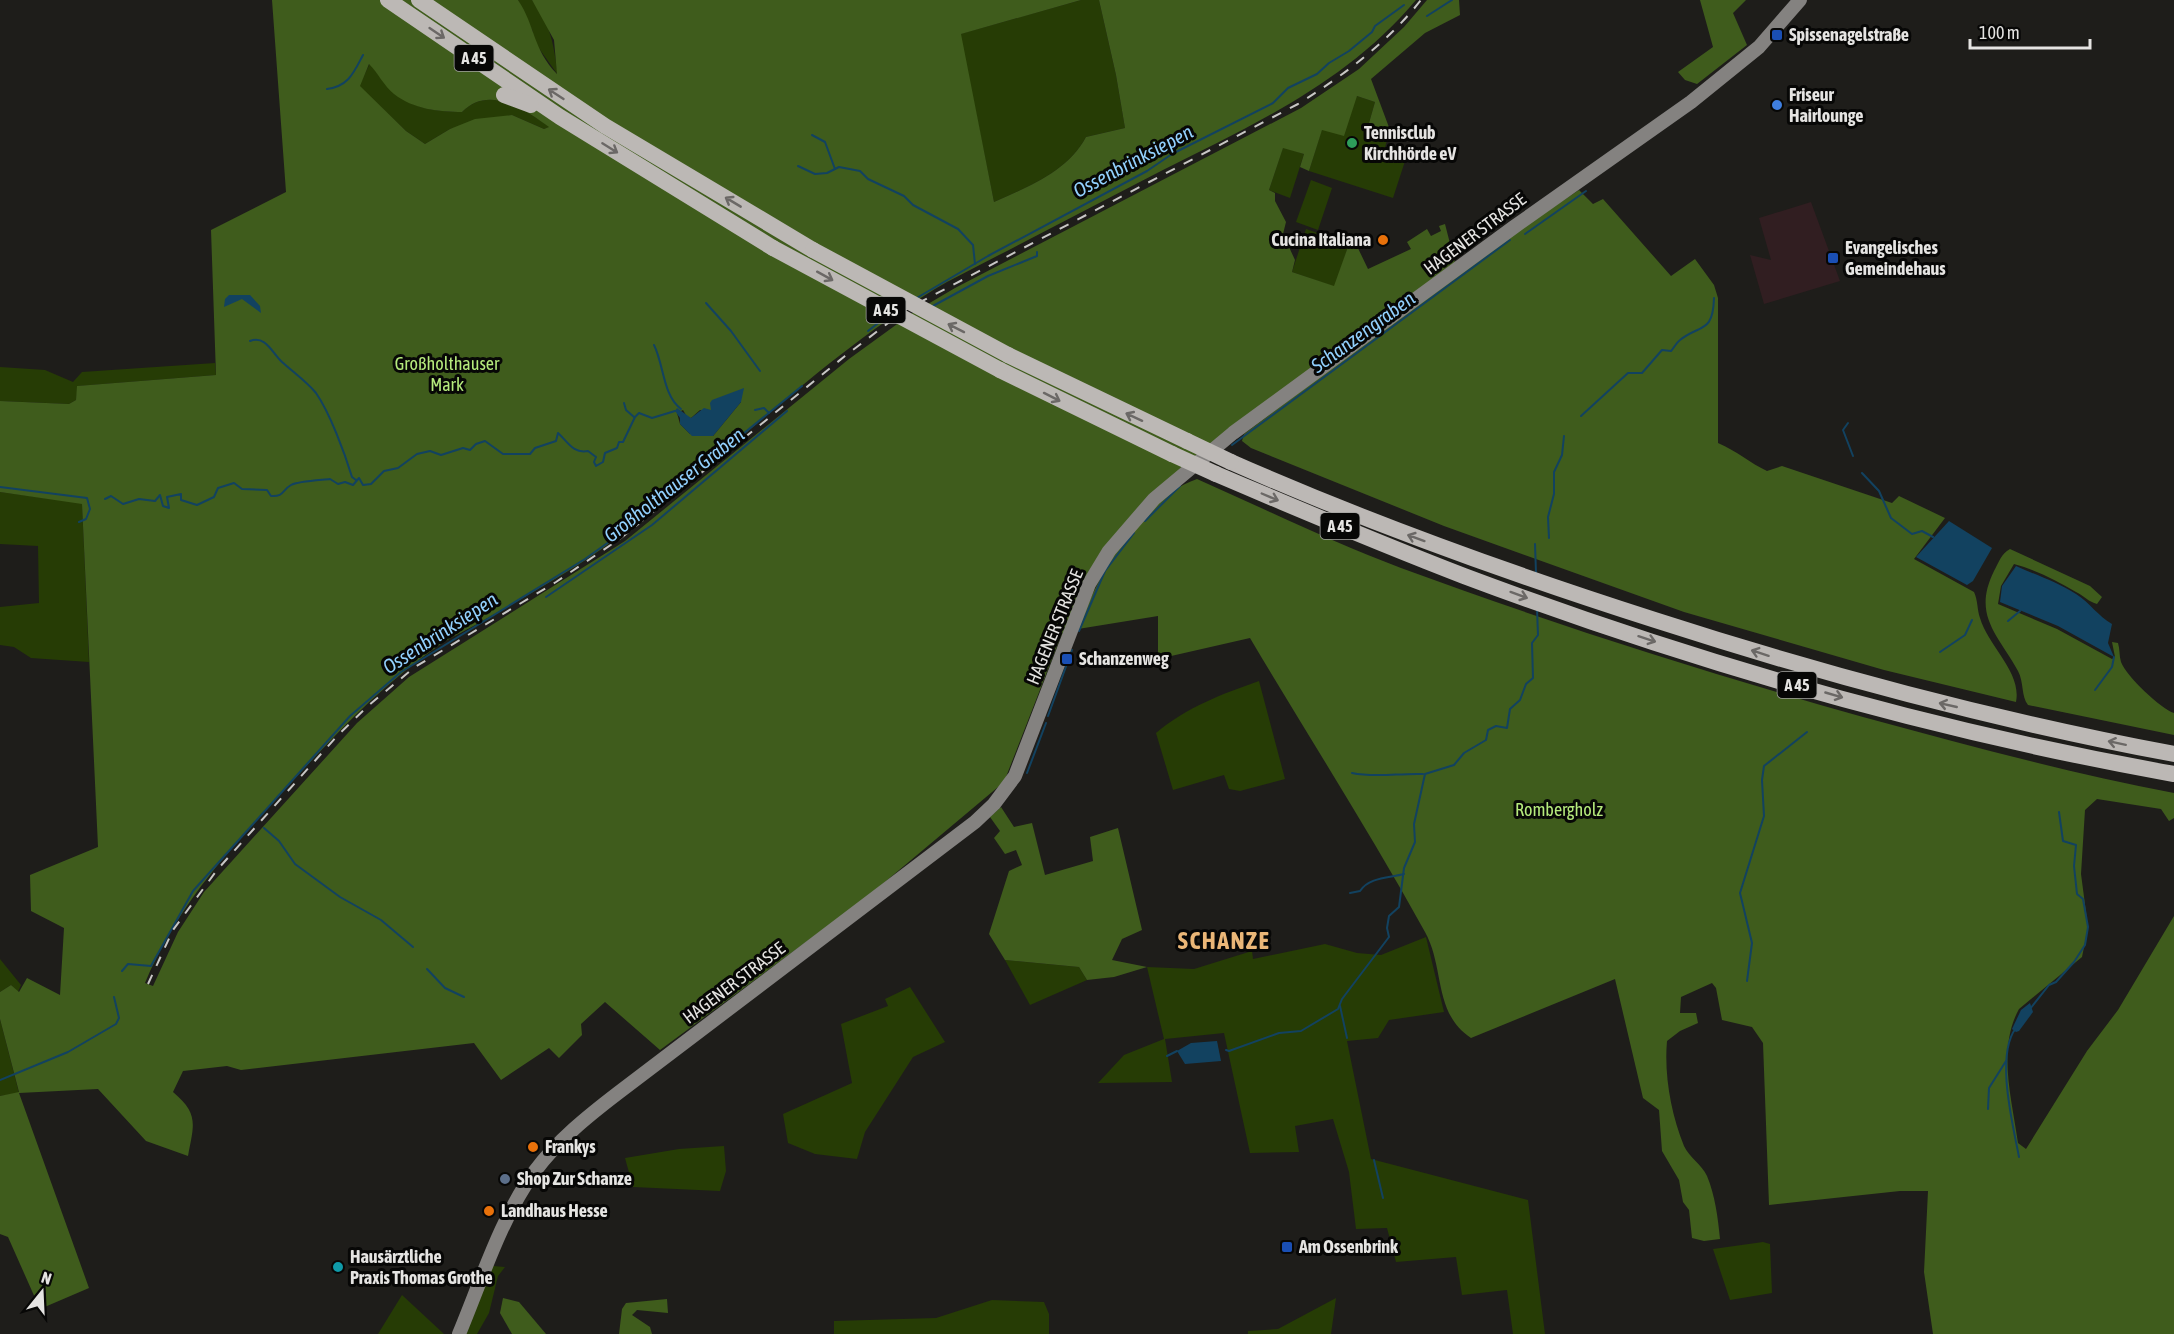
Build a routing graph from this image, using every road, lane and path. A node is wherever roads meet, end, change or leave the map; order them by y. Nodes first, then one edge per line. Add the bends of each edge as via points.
1 (388, 0) edge
2 (419, 0) edge
3 (1800, 0) edge
4 (504, 95) dead end
5 (580, 99) dead end
6 (560, 117) junction
7 (605, 126) junction
8 (2174, 754) edge
9 (2174, 774) edge
10 (459, 1334) edge

1 -> 6 highway, A 45
7 -> 2 highway, A 45
3 - 10 main road, HAGENER STRASSE via 1750,54 1691,102 1233,433 1154,499 1109,551 1089,584 1015,776 994,804 920,865 610,1099 544,1159 509,1216
4 - 6 highway
5 - 7 highway
6 -> 9 highway, A 45, bridge via 773,248 1000,370 1216,474 1464,576 1772,678 2033,746
8 -> 7 highway, A 45, bridge via 2034,725 1803,666 1599,602 1395,530 1232,462 1008,355 783,232

